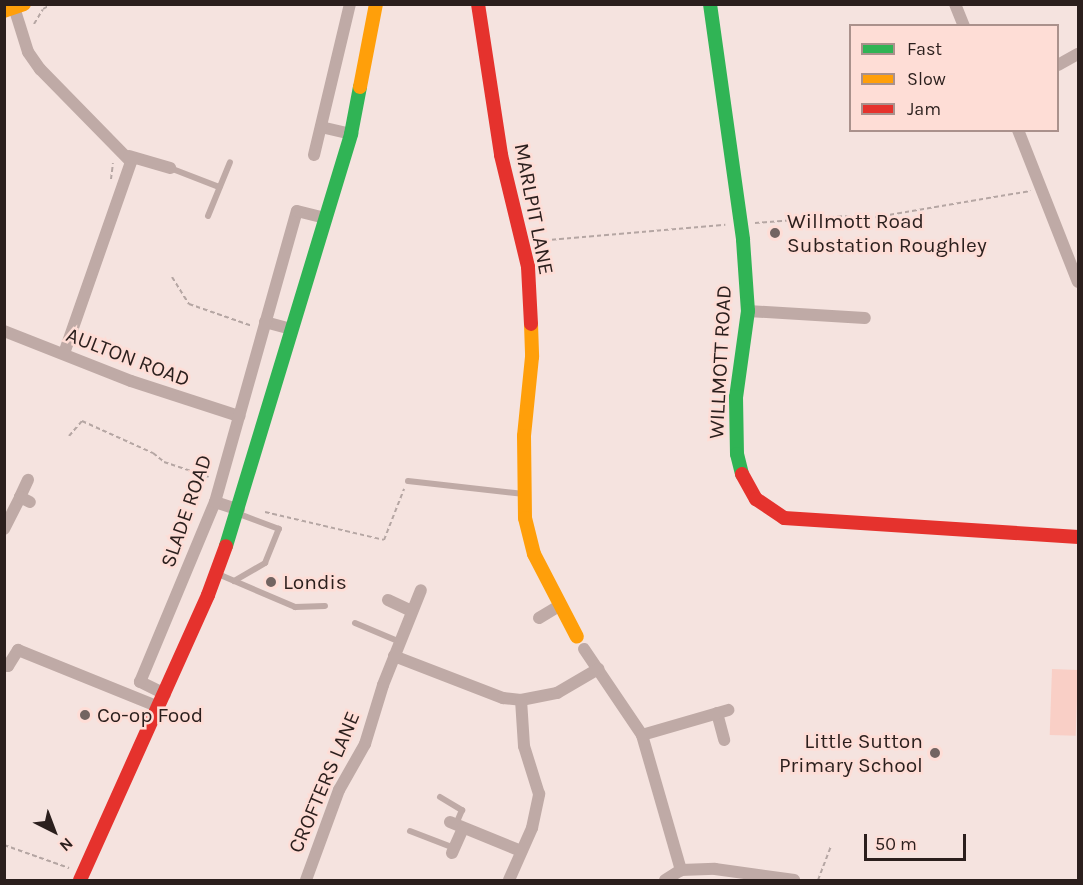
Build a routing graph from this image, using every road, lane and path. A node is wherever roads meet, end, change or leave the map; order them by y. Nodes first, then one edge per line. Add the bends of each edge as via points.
1 (52, 4) edge
2 (350, 4) edge
3 (376, 4) edge
4 (478, 4) edge
5 (710, 4) edge
6 (955, 4) edge
7 (14, 7) edge
8 (963, 24) edge
9 (23, 35) junction
10 (1078, 54) edge
11 (1059, 64) edge
12 (321, 127) junction
13 (1019, 132) edge
14 (351, 134) junction
15 (114, 155) dead end
16 (314, 155) dead end
17 (129, 156) junction
18 (230, 162) dead end
19 (170, 168) joint
20 (110, 184) dead end
21 (219, 187) junction
22 (1044, 188) junction
23 (208, 216) dead end
24 (325, 218) junction
25 (741, 224) junction
26 (522, 242) junction
27 (172, 277) dead end
28 (1078, 282) edge
29 (748, 311) junction
30 (865, 318) dead end
31 (264, 326) junction
32 (292, 329) junction
33 (4, 332) edge
34 (64, 353) junction
35 (239, 416) junction
36 (69, 436) dead end
37 (28, 480) dead end
38 (220, 481) junction
39 (408, 481) joint
40 (525, 495) junction
41 (215, 502) junction
42 (262, 511) dead end
43 (238, 512) junction
44 (4, 529) edge
45 (1078, 537) edge
46 (216, 573) junction
47 (234, 581) junction
48 (421, 590) dead end
49 (388, 600) dead end
50 (325, 606) dead end
51 (559, 606) junction
52 (412, 611) junction
53 (539, 618) dead end
54 (355, 623) dead end
55 (402, 637) junction
56 (581, 643) joint
57 (394, 656) junction
58 (4, 664) edge
59 (598, 669) junction
60 (165, 694) junction
61 (521, 700) junction
62 (159, 707) junction
63 (642, 735) junction
64 (724, 741) dead end
65 (440, 797) dead end
66 (456, 825) junction
67 (410, 831) dead end
68 (4, 845) edge
69 (831, 846) dead end
70 (453, 850) joint
71 (521, 851) junction
72 (681, 870) junction
73 (81, 878) edge
74 (306, 880) edge
75 (509, 880) edge
76 (665, 880) edge
77 (794, 880) edge
78 (818, 880) edge

1 - 9 path
2 - 12 street
3 - 14 street
4 - 26 street, MARLPIT LANE via 501,155
5 - 25 street, WILLMOTT ROAD
6 - 8 street
7 - 9 street
9 - 17 street via 40,69
10 - 11 street
12 - 14 street
12 - 16 street
13 - 22 street
14 - 24 street
15 - 20 path
17 - 19 street
17 - 34 street via 130,166
18 - 21 lane
19 - 21 lane
21 - 23 lane
22 - 25 path via 853,221 846,216
22 - 28 street
24 - 31 street, SLADE ROAD via 297,211
24 - 32 street
25 - 26 path
25 - 29 street, WILLMOTT ROAD
26 - 40 street, MARLPIT LANE via 528,267 532,357 524,436
27 - 31 path via 189,304 222,319
29 - 30 street
29 - 45 street, WILLMOTT ROAD via 736,397 737,454 743,480 756,499 771,511 784,518
31 - 32 street
31 - 35 street, SLADE ROAD
32 - 43 street
33 - 34 street, AULTON ROAD
34 - 35 street, AULTON ROAD via 131,381
35 - 38 street, SLADE ROAD
36 - 38 path via 82,421 153,453 164,462
37 - 44 street via 25,499
38 - 41 street, SLADE ROAD
39 - 40 lane
39 - 42 path via 384,540
40 - 51 street, MARLPIT LANE via 525,518 534,554
41 - 43 street
41 - 60 street, SLADE ROAD via 140,682
43 - 46 street
43 - 47 lane via 279,529 265,563
46 - 47 lane
46 - 60 street
47 - 50 lane via 295,607
48 - 52 street, CROFTERS LANE
49 - 52 street
51 - 53 street
51 - 56 street, MARLPIT LANE
52 - 55 street, CROFTERS LANE
54 - 55 lane
55 - 57 street, CROFTERS LANE
56 - 59 street
57 - 61 street via 503,698
57 - 74 street, CROFTERS LANE via 365,744 339,790
58 - 62 street via 8,666 18,650
59 - 61 street via 557,693
59 - 63 street
60 - 62 street
61 - 71 street via 524,746 538,794 532,828
62 - 73 street
63 - 64 street via 723,712
63 - 72 street
65 - 66 lane via 462,810
66 - 70 street
66 - 71 street
67 - 70 lane
68 - 73 path
69 - 78 path
71 - 75 street
72 - 76 street
72 - 77 street via 748,871

